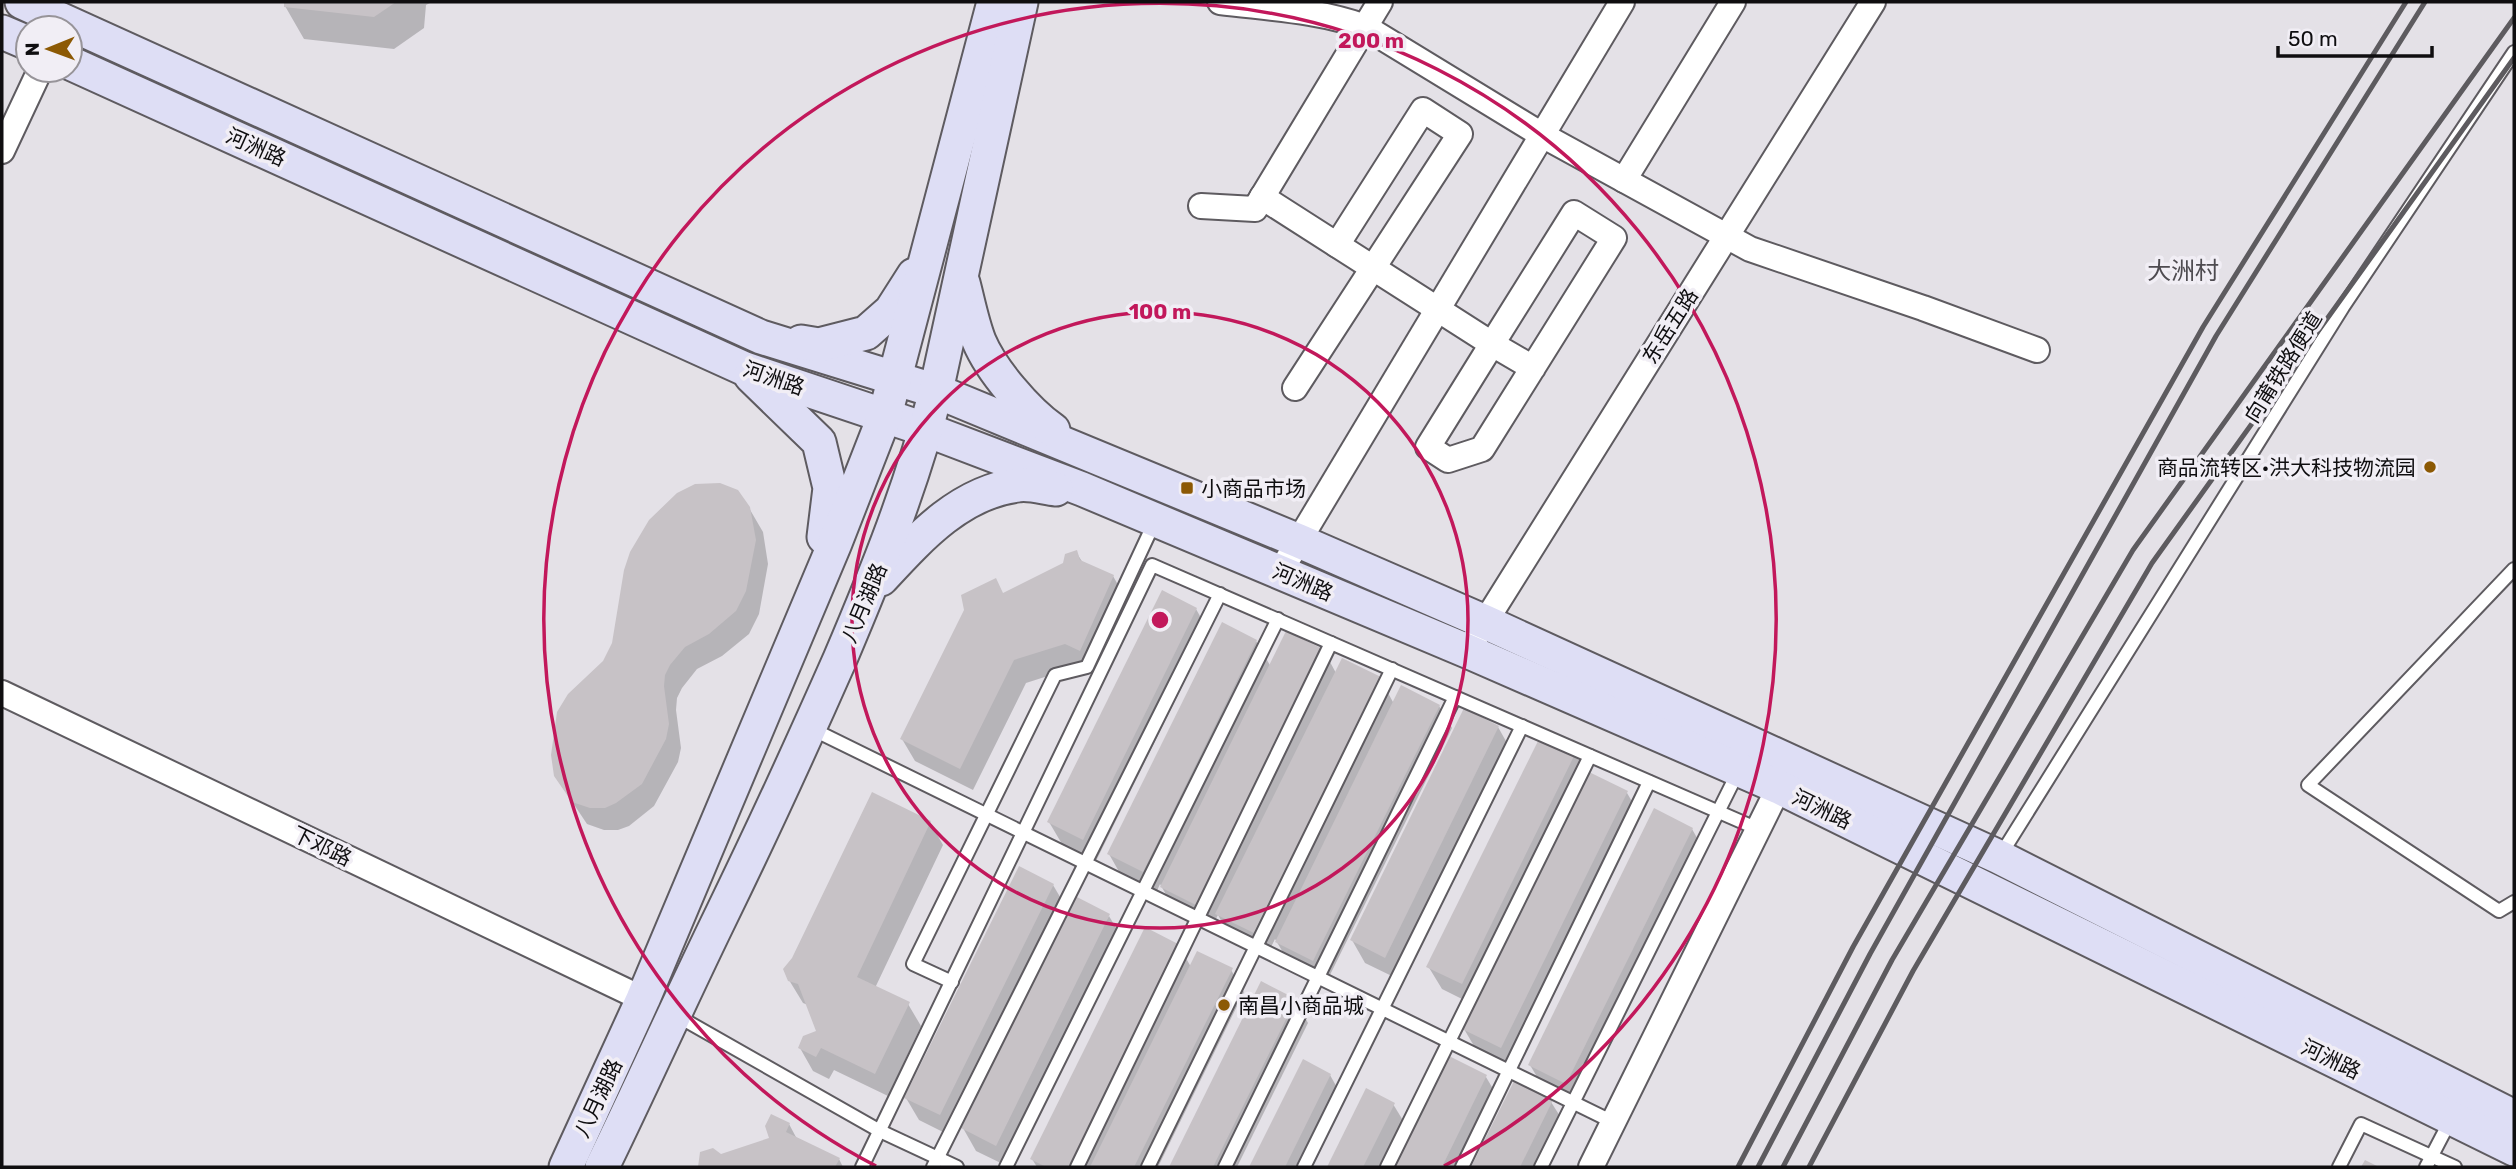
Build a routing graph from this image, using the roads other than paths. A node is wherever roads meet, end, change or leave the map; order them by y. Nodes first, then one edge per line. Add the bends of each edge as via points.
1 (22, 2) edge
2 (993, 2) edge
3 (1021, 2) edge
4 (1220, 2) edge
5 (1380, 2) edge
6 (1622, 2) edge
7 (1733, 2) edge
8 (1873, 2) edge
9 (1291, 6) edge
10 (56, 14) edge
11 (84, 26) edge
12 (1365, 27) junction
13 (2514, 52) edge
14 (84, 69) edge
15 (33, 84) edge
16 (1542, 135) junction
17 (2, 151) edge
18 (1624, 180) junction
19 (1262, 197) junction
20 (1201, 206) dead end
21 (1726, 236) junction
22 (1337, 245) junction
23 (929, 253) junction
24 (1373, 268) junction
25 (961, 277) junction
26 (1438, 309) junction
27 (761, 337) junction
28 (1492, 344) junction
29 (2037, 350) dead end
30 (1533, 368) junction
31 (745, 369) junction
32 (895, 378) junction
33 (1295, 388) dead end
34 (936, 391) junction
35 (885, 415) junction
36 (927, 430) junction
37 (1087, 453) junction
38 (1095, 495) junction
39 (1156, 520) junction
40 (1298, 541) junction
41 (2514, 569) edge
42 (1280, 572) junction
43 (818, 584) junction
44 (868, 594) junction
45 (1220, 594) junction
46 (1278, 619) junction
47 (1485, 622) junction
48 (1331, 643) junction
49 (1467, 651) junction
50 (1392, 669) junction
51 (2, 693) edge
52 (1455, 697) junction
53 (1522, 726) junction
54 (810, 728) junction
55 (1590, 756) junction
56 (1739, 770) junction
57 (1648, 782) junction
58 (1779, 788) junction
59 (1718, 812) junction
60 (987, 815) junction
61 (1758, 829) junction
62 (1024, 833) junction
63 (1085, 863) junction
64 (1990, 871) junction
65 (1143, 891) junction
66 (2514, 902) edge
67 (1198, 918) junction
68 (1256, 946) junction
69 (1318, 976) junction
70 (952, 982) junction
71 (658, 1006) junction
72 (1383, 1008) junction
73 (1450, 1040) junction
74 (1510, 1070) junction
75 (1574, 1101) junction
76 (2514, 1117) edge
77 (2451, 1118) junction
78 (1613, 1122) junction
79 (880, 1131) junction
80 (2514, 1149) edge
81 (2429, 1162) edge
82 (935, 1163) edge
83 (566, 1167) edge
84 (601, 1167) edge
85 (857, 1167) edge
86 (862, 1167) edge
87 (957, 1167) edge
88 (1006, 1167) edge
89 (1077, 1167) edge
90 (1148, 1167) edge
91 (1225, 1167) edge
92 (1304, 1167) edge
93 (1387, 1167) edge
94 (1462, 1167) edge
95 (1541, 1167) edge
96 (1591, 1167) edge
97 (2339, 1167) edge
98 (2455, 1167) edge

1 - 10 main road
2 - 23 main road, 八月湖路
3 - 25 main road, 八月湖路
4 - 9 street
5 - 12 street
6 - 16 street
7 - 18 street
8 - 21 street, 东岳五路
9 - 12 street
11 - 27 main road
12 - 16 street
12 - 19 street
13 - 64 lane, 向莆铁路便道 via 2343,307
14 - 31 main road, 河洲路
15 - 17 street
16 - 18 street
16 - 26 street
18 - 21 street
19 - 20 street via 1255,209
19 - 22 street
21 - 29 street via 1750,249
21 - 47 street, 东岳五路
22 - 24 street
22 - 24 street via 1423,110 1460,134
23 - 27 main road via 891,311 866,333 819,345
23 - 32 main road, 八月湖路
24 - 26 street
24 - 33 street
25 - 34 main road, 八月湖路
25 - 37 main road via 980,342 1012,392 1040,421
26 - 28 street
26 - 40 street
27 - 32 main road
28 - 30 street
28 - 30 street via 1428,447 1448,460 1482,449
28 - 30 street via 1574,213 1614,238
31 - 35 main road, 河洲路
31 - 43 main road via 819,442 830,488
32 - 34 main road
32 - 35 main road, 八月湖路
34 - 36 main road, 八月湖路
34 - 37 main road
35 - 36 main road, 河洲路
35 - 43 main road, 八月湖路
36 - 38 main road, 河洲路
36 - 44 main road, 八月湖路
37 - 40 main road
38 - 39 main road, 河洲路
38 - 44 main road via 1020,484 970,499 916,541
39 - 42 main road, 河洲路
39 - 60 lane via 1087,667 1055,675
40 - 42 street
40 - 47 main road
41 - 66 lane via 2308,785 2499,911
42 - 49 main road, 河洲路
43 - 71 main road, 八月湖路
44 - 54 main road, 八月湖路
45 - 46 lane
45 - 62 lane via 1152,565
45 - 63 lane
46 - 48 lane
46 - 65 lane
47 - 49 street, 东岳五路
47 - 64 main road
48 - 50 lane
48 - 67 lane
49 - 56 main road, 河洲路
50 - 52 lane
50 - 68 lane
51 - 71 street, 下邓路
52 - 53 lane
52 - 69 lane
53 - 55 lane
53 - 72 lane
54 - 60 lane
54 - 71 main road, 八月湖路 via 782,791
55 - 57 lane
55 - 73 lane
56 - 58 main road, 河洲路
56 - 59 lane
57 - 59 lane
57 - 74 lane
58 - 61 street
58 - 64 main road, 河洲路
59 - 61 lane
59 - 75 lane
60 - 62 lane
60 - 70 lane via 913,964
61 - 78 street
62 - 63 lane
62 - 70 lane
63 - 65 lane
63 - 82 lane
64 - 76 main road
64 - 77 main road, 河洲路
65 - 67 lane
65 - 88 lane
67 - 68 lane
67 - 89 lane
68 - 69 lane
68 - 90 lane
69 - 72 lane
69 - 91 lane
70 - 79 lane
71 - 79 lane
71 - 83 main road, 八月湖路
71 - 84 main road, 八月湖路 via 645,1079
72 - 73 lane
72 - 92 lane
73 - 74 lane
73 - 93 lane
74 - 75 lane
74 - 94 lane
75 - 78 lane
75 - 95 lane
77 - 80 main road, 河洲路
77 - 81 lane
78 - 96 street
79 - 82 lane
79 - 85 lane
79 - 86 lane
81 - 97 lane via 2361,1124
81 - 98 lane
82 - 87 lane

